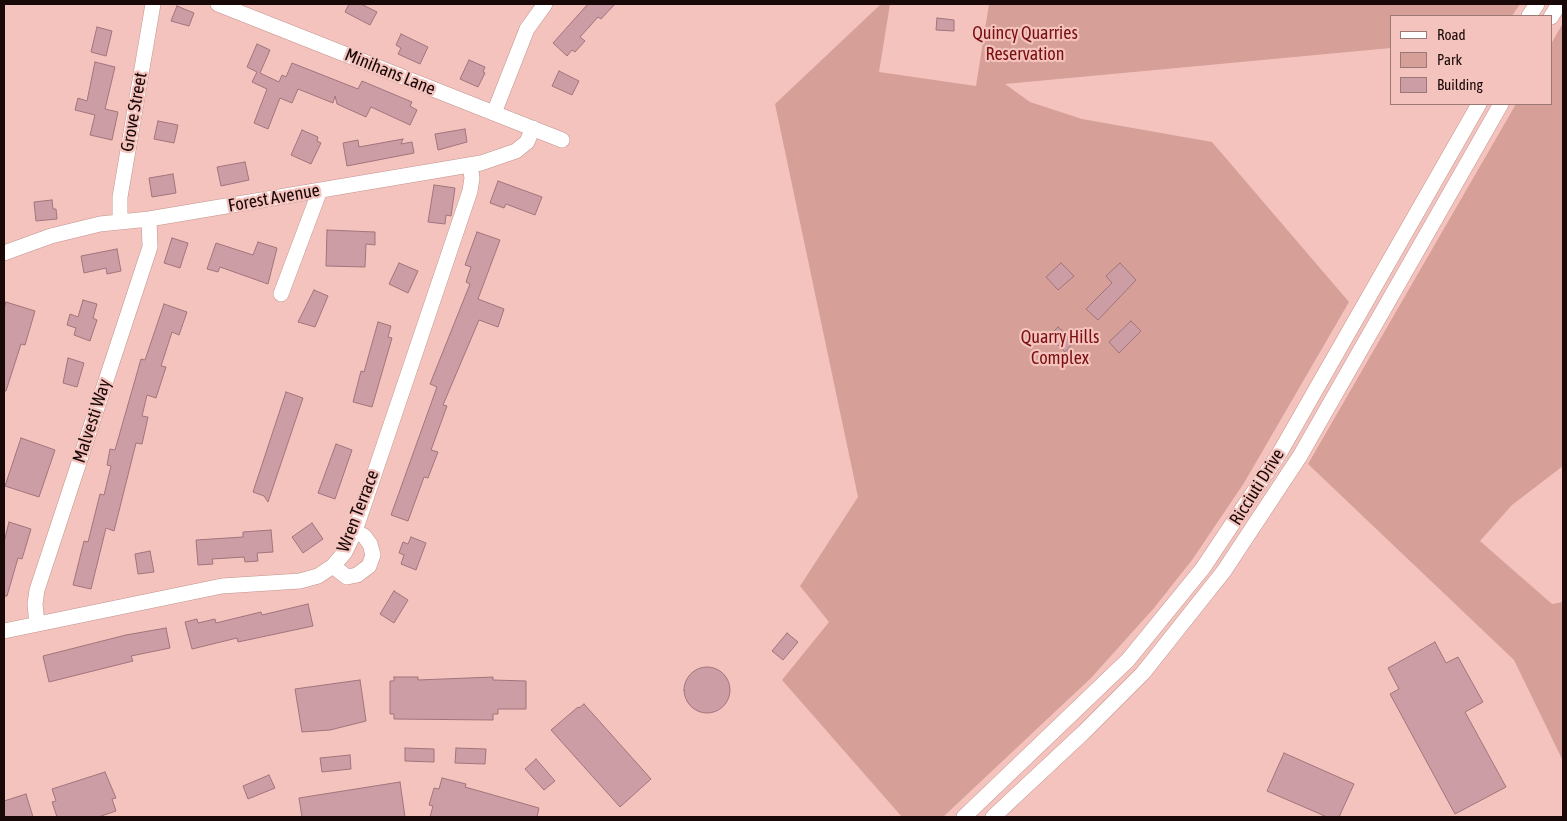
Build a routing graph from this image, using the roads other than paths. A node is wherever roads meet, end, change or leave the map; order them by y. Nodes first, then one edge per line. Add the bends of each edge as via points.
1 (153, 4) edge
2 (218, 4) edge
3 (545, 4) edge
4 (1536, 4) edge
5 (1559, 4) edge
6 (1530, 15) edge
7 (1552, 15) edge
8 (1478, 105) edge
9 (1500, 105) edge
10 (494, 113) junction
11 (533, 128) junction
12 (562, 140) dead end
13 (470, 165) junction
14 (320, 190) junction
15 (149, 219) junction
16 (120, 222) junction
17 (4, 253) edge
18 (281, 294) dead end
19 (354, 531) junction
20 (333, 566) junction
21 (37, 624) junction
22 (4, 631) edge
23 (964, 817) edge
24 (993, 817) edge

1 - 16 street, Grove Street via 120,197
2 - 10 street, Minihans Lane
3 - 10 street via 527,29
4 - 6 street
5 - 7 street
8 - 23 street, Ricciuti Drive via 1279,454 1203,568 1128,660
9 - 24 street, Ricciuti Drive via 1300,456 1224,571 1143,672
10 - 11 street, Minihans Lane
11 - 12 street, Minihans Lane
11 - 13 street, Forest Avenue via 527,142 516,152
13 - 14 street, Forest Avenue
13 - 19 street, Wren Terrace via 470,191
14 - 15 street, Forest Avenue
14 - 18 street
15 - 16 street, Forest Avenue
15 - 21 street, Malvesti Way via 150,247 37,590
16 - 17 street, Forest Avenue via 67,231
19 - 20 street, Wren Terrace via 345,552
19 - 20 street via 370,544 373,555 370,566 357,575 347,577
20 - 21 street, Wren Terrace via 318,576 300,581 232,585
21 - 22 street, Wren Terrace

